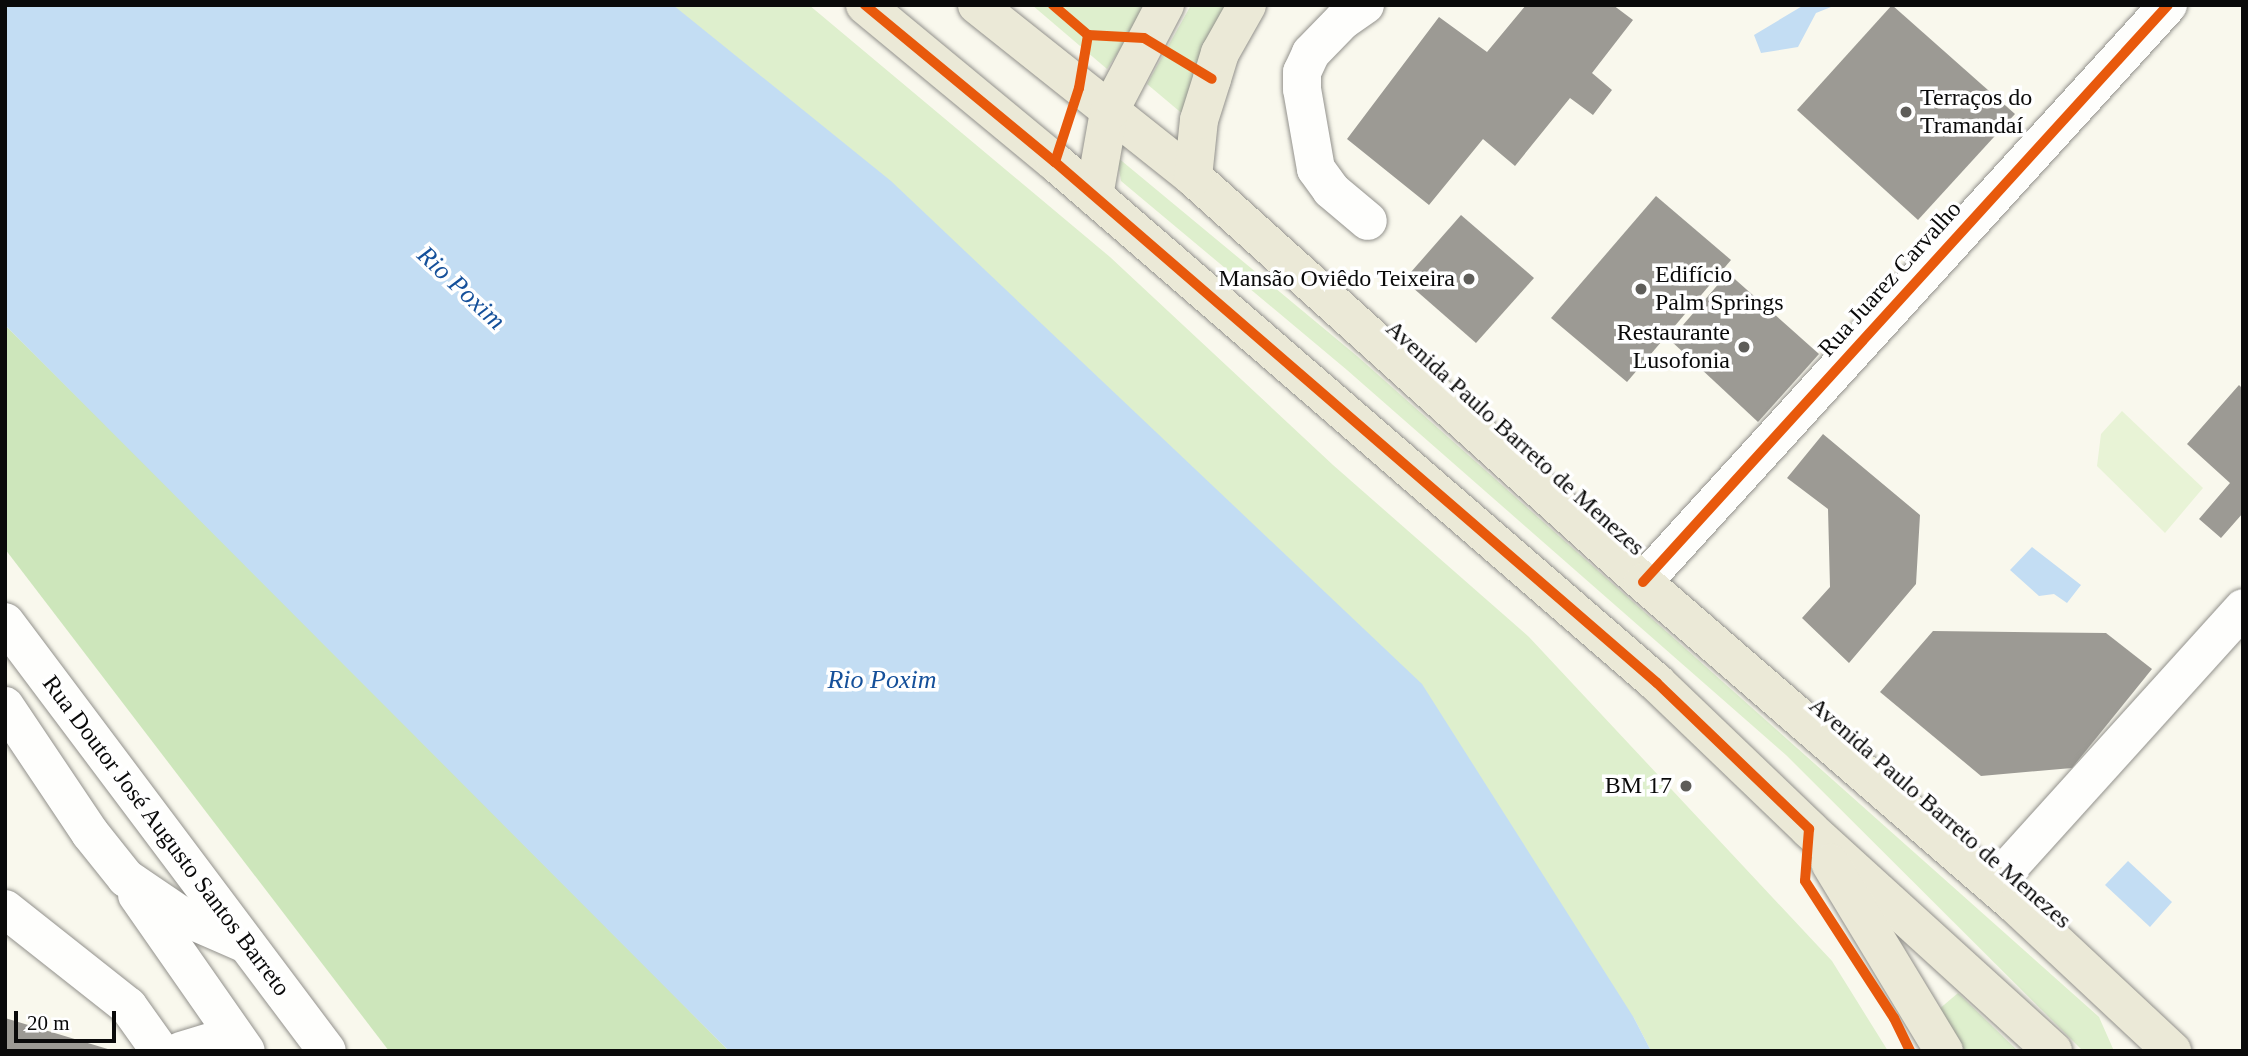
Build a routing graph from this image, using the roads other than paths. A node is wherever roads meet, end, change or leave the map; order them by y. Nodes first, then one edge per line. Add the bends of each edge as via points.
1 (865, 5) edge
2 (977, 5) edge
3 (1165, 5) edge
4 (1247, 5) edge
5 (1365, 5) edge
6 (2168, 5) edge
7 (1109, 112) junction
8 (1193, 177) junction
9 (1094, 196) junction
10 (1368, 221) dead end
11 (1643, 582) junction
12 (2243, 608) edge
13 (5, 622) edge
14 (5, 706) edge
15 (1809, 829) junction
16 (126, 878) junction
17 (1993, 885) junction
18 (5, 909) edge
19 (248, 945) junction
20 (2159, 1043) edge
21 (242, 1047) edge
22 (160, 1051) edge
23 (181, 1051) edge
24 (327, 1051) edge
25 (1944, 1051) edge
26 (2053, 1051) edge

1 - 9 main road
2 - 7 main road, Avenida Paulo Barreto de Menezes
3 - 7 main road
4 - 8 main road via 1220,53 1199,120
5 - 10 street via 1311,53 1302,72 1302,89 1316,169 1331,190
6 - 11 street, Rua Juarez Carvalho
7 - 8 main road, Avenida Paulo Barreto de Menezes
7 - 9 main road
8 - 11 main road, Avenida Paulo Barreto de Menezes
9 - 15 main road via 1657,683
11 - 17 main road, Avenida Paulo Barreto de Menezes
12 - 17 street
13 - 19 street, Rua Doutor José Augusto Santos Barreto
14 - 16 street via 90,833
15 - 25 main road
15 - 26 main road
16 - 19 street via 182,916
16 - 21 street
17 - 20 main road, Avenida Paulo Barreto de Menezes
18 - 22 street via 128,1006
19 - 24 street, Rua Doutor José Augusto Santos Barreto
21 - 23 street via 216,1040

